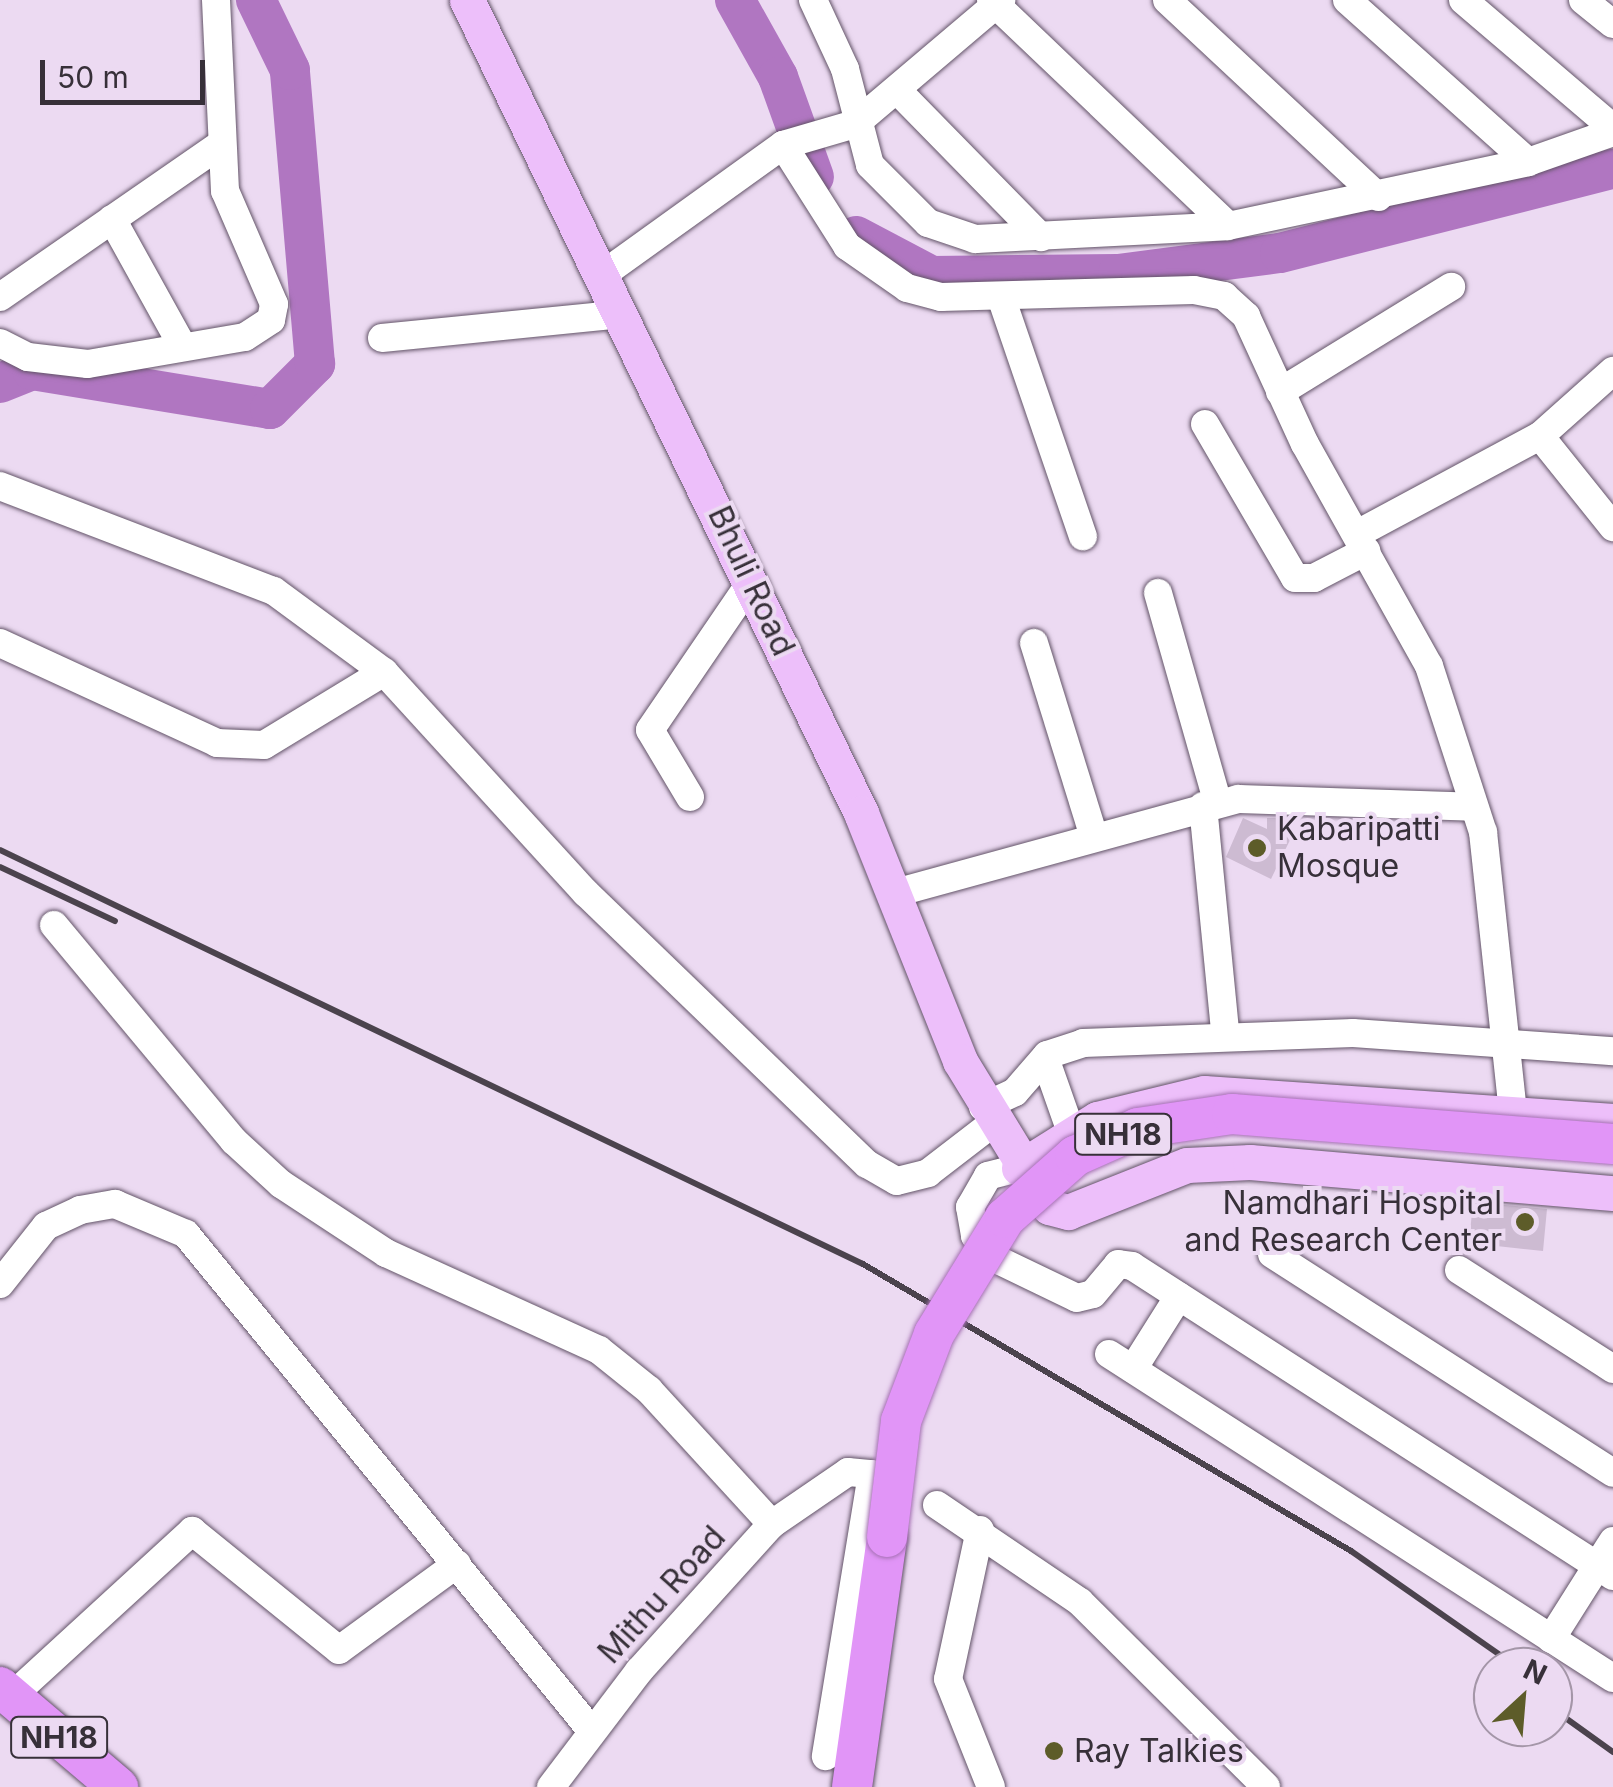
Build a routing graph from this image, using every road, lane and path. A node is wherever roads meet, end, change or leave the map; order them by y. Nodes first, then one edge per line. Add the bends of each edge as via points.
1 (216, 0) edge
2 (466, 0) edge
3 (813, 0) edge
4 (1167, 0) edge
5 (1348, 0) edge
6 (1463, 0) edge
7 (1583, 0) edge
8 (996, 1) edge
9 (1613, 24) edge
10 (897, 90) junction
11 (854, 124) junction
12 (1613, 130) edge
13 (788, 143) junction
14 (218, 146) junction
15 (1528, 162) junction
16 (1378, 197) junction
17 (112, 219) junction
18 (1228, 226) junction
19 (1042, 237) junction
20 (602, 275) junction
21 (1451, 287) dead end
22 (0, 297) edge
23 (1001, 297) junction
24 (622, 314) junction
25 (382, 338) dead end
26 (0, 342) edge
27 (183, 348) junction
28 (1613, 371) edge
29 (1280, 392) junction
30 (1205, 424) dead end
31 (1540, 436) junction
32 (0, 486) edge
33 (1613, 527) edge
34 (1083, 536) dead end
35 (1361, 542) junction
36 (751, 582) junction
37 (1158, 593) dead end
38 (1034, 642) dead end
39 (0, 643) edge
40 (384, 672) junction
41 (690, 797) dead end
42 (1210, 805) junction
43 (1474, 807) junction
44 (1094, 838) junction
45 (894, 893) junction
46 (54, 924) dead end
47 (1225, 1032) junction
48 (1513, 1048) junction
49 (1613, 1051) edge
50 (1045, 1058) junction
51 (1513, 1112) junction
52 (988, 1115) junction
53 (1613, 1122) edge
54 (1071, 1132) junction
55 (1613, 1144) edge
56 (1613, 1165) edge
57 (1020, 1168) junction
58 (1613, 1193) edge
59 (1272, 1254) dead end
60 (1459, 1270) dead end
61 (0, 1284) edge
62 (1179, 1296) junction
63 (1613, 1369) edge
64 (1613, 1473) edge
65 (937, 1505) dead end
66 (772, 1524) junction
67 (980, 1530) junction
68 (898, 1538) junction
69 (1613, 1541) edge
70 (457, 1564) junction
71 (1605, 1571) edge
72 (1551, 1639) junction
73 (1613, 1678) edge
74 (4, 1702) edge
75 (591, 1730) junction
76 (826, 1756) dead end
77 (77, 1787) edge
78 (118, 1787) edge
79 (551, 1787) edge
80 (852, 1787) edge
81 (874, 1787) edge
82 (991, 1787) edge
83 (1266, 1787) edge

1 - 14 street
2 - 20 main road, Bhuli Road
3 - 11 street via 844,69
4 - 16 street
5 - 15 street
6 - 12 street
7 - 9 street
8 - 10 street
8 - 18 street
10 - 11 street
10 - 19 street
11 - 13 street
11 - 19 street via 892,196 928,224 974,239
12 - 15 street
13 - 20 street
13 - 23 street via 826,218 875,271 941,297
14 - 17 street
14 - 27 street via 225,191 274,304 260,333
15 - 16 street
16 - 18 street
17 - 22 street
17 - 27 street
18 - 19 street
20 - 24 main road, Bhuli Road
21 - 29 street
23 - 29 street via 1224,296 1246,316
23 - 34 street
24 - 25 street
24 - 36 main road, Bhuli Road
26 - 27 street via 28,357 88,364
28 - 31 street
29 - 35 street
30 - 35 street via 1295,578
31 - 33 street
31 - 35 street
32 - 40 street via 274,591
35 - 43 street via 1429,666
36 - 41 street via 650,730
36 - 45 main road, Bhuli Road
37 - 42 street
38 - 44 street
39 - 40 street via 216,743 264,745
40 - 52 street via 586,893 868,1164 897,1181 928,1173
42 - 43 street via 1308,794
42 - 44 street
42 - 47 street
43 - 48 street
44 - 45 street
45 - 52 main road, Bhuli Road
46 - 66 street via 234,1142 281,1184 386,1253 600,1350 649,1390
47 - 48 street
47 - 50 street via 1083,1044
48 - 49 street
48 - 51 street
50 - 52 street
50 - 54 street
51 - 53 main road
51 - 54 main road via 1218,1092 1134,1106
52 - 57 main road, Bhuli Road
54 - 57 main road
55 - 68 highway, NH18, bridge via 1232,1114 1138,1128 1075,1156 1005,1218 934,1334 900,1421
56 - 68 highway, NH18 via 1268,1134 1161,1144 1091,1173 1035,1220 962,1328 926,1427
57 - 58 main road, Bhuli Road via 1049,1207 1068,1212 1155,1172 1250,1162
57 - 62 street via 988,1176 970,1207 975,1236 1000,1261 1069,1298 1094,1294 1124,1263
59 - 64 street
60 - 63 street
61 - 70 street via 46,1226 80,1210 114,1204 155,1214 216,1264
62 - 71 street
62 - 72 street via 1121,1362
65 - 67 street
66 - 75 street, Mithu Road
66 - 76 street, Mithu Road via 848,1472 872,1474
67 - 82 street via 948,1679
67 - 83 street via 1142,1657
68 - 80 highway, NH18
68 - 81 highway, NH18
69 - 71 street
70 - 74 street via 340,1650 192,1531
70 - 75 street
71 - 72 street
72 - 73 street
74 - 77 highway, NH18
74 - 78 highway, NH18
75 - 79 street, Mithu Road

